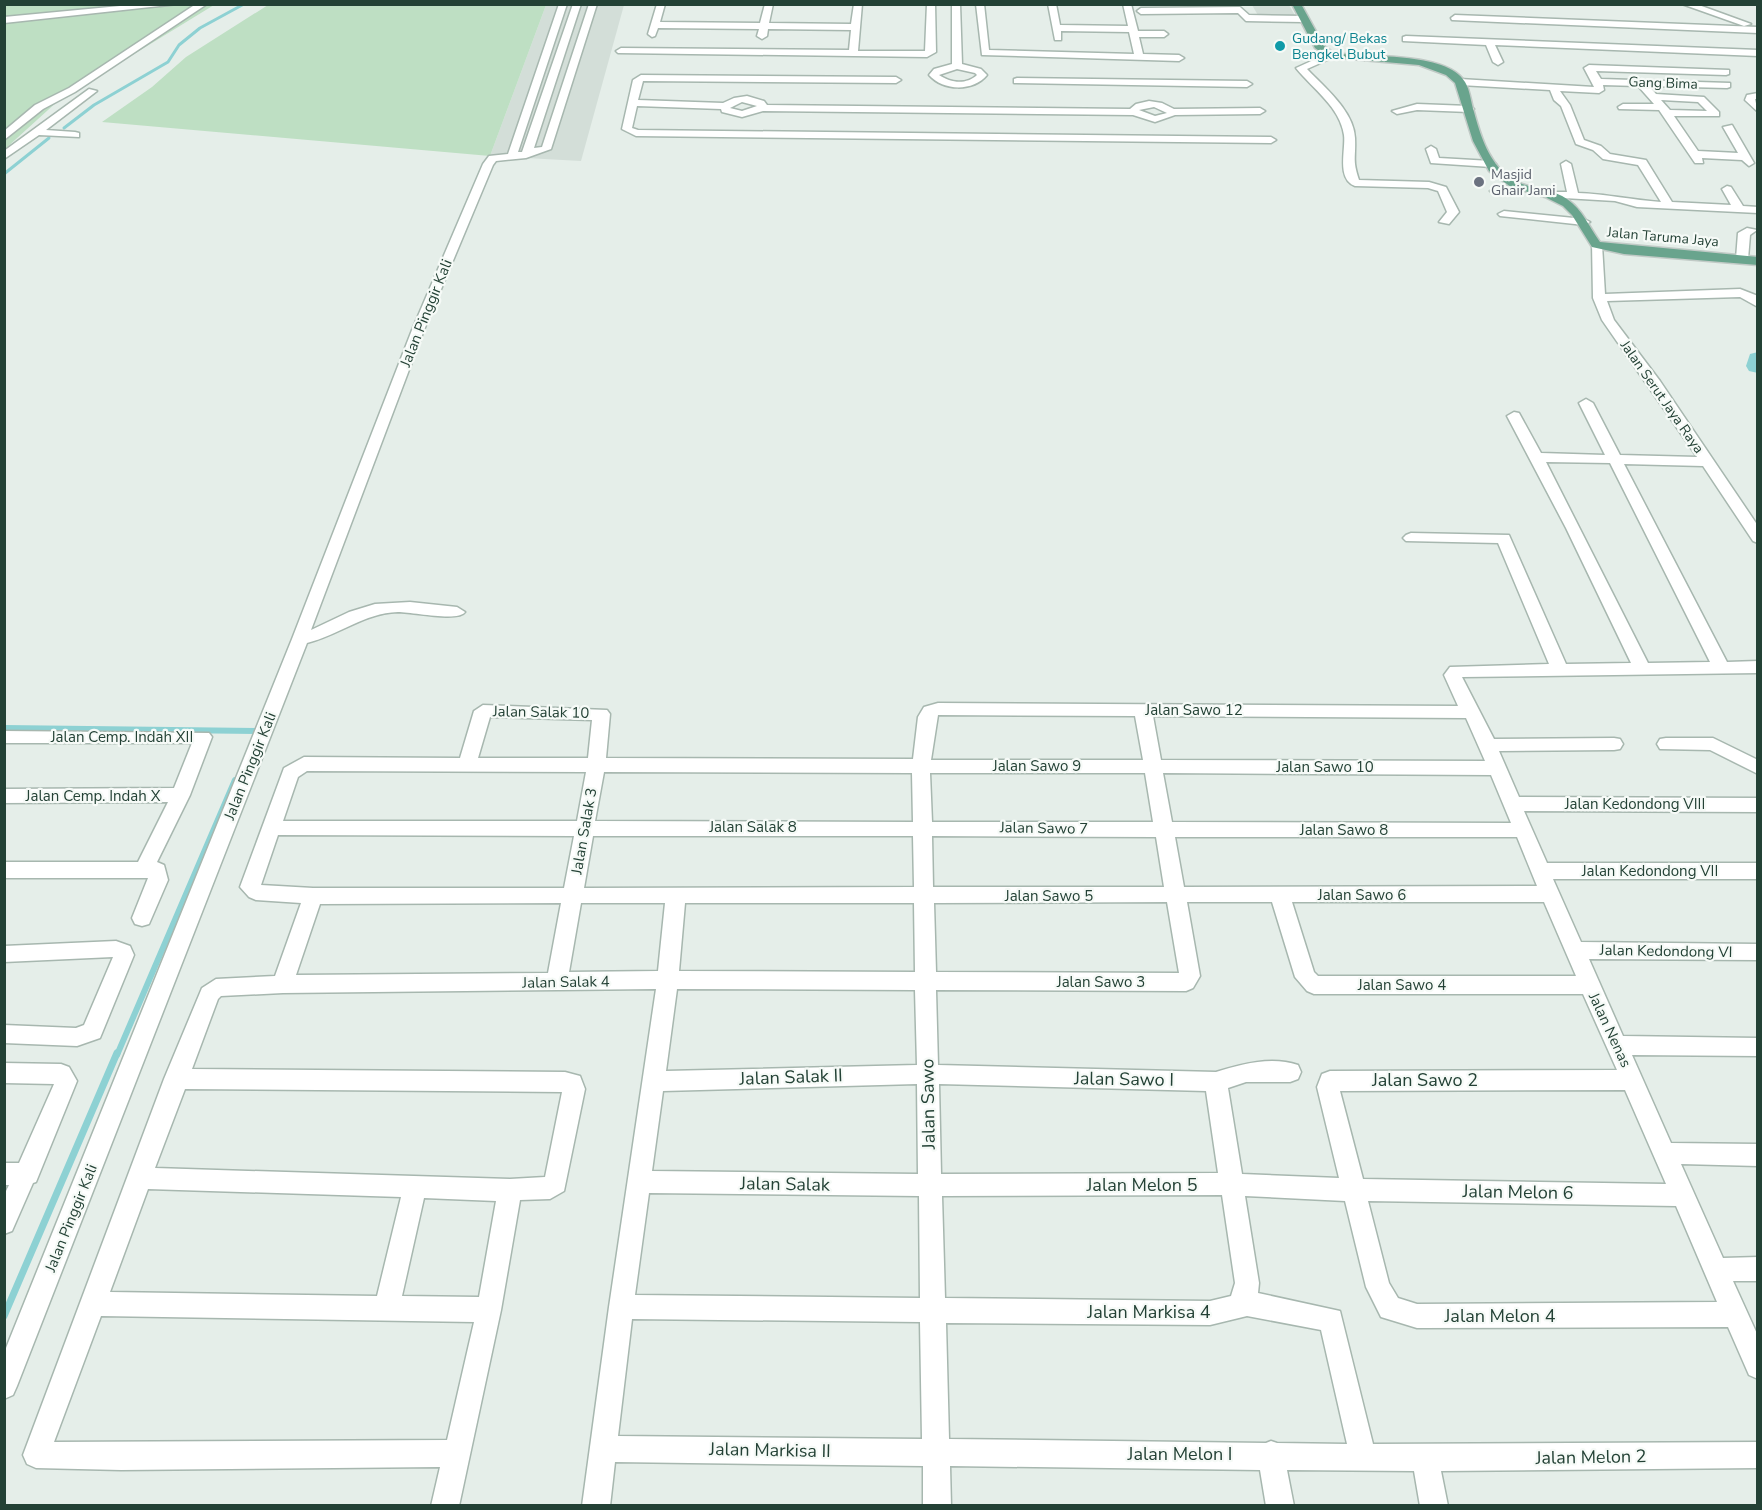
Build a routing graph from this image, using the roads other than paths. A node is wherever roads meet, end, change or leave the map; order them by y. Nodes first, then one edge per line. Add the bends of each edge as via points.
1 (58, 4) edge
2 (174, 4) edge
3 (203, 4) edge
4 (563, 4) edge
5 (577, 4) edge
6 (593, 4) edge
7 (661, 4) edge
8 (770, 4) edge
9 (858, 4) edge
10 (931, 4) edge
11 (956, 4) edge
12 (980, 4) edge
13 (1052, 4) edge
14 (1127, 4) edge
15 (1296, 4) edge
16 (1685, 5) edge
17 (34, 7) dead end
18 (1141, 11) dead end
19 (4, 20) edge
20 (1304, 20) junction
21 (655, 25) junction
22 (764, 26) junction
23 (1458, 26) junction
24 (856, 27) junction
25 (1056, 28) junction
26 (1757, 28) edge
27 (1133, 31) junction
28 (1164, 34) dead end
29 (1406, 39) dead end
30 (1489, 42) junction
31 (621, 51) dead end
32 (648, 51) junction
33 (758, 52) junction
34 (853, 53) junction
35 (1758, 53) edge
36 (1062, 54) junction
37 (1332, 55) junction
38 (1139, 56) junction
39 (1179, 58) dead end
40 (1581, 58) dead end
41 (1498, 62) dead end
42 (957, 66) junction
43 (1589, 68) junction
44 (1723, 68) dead end
45 (752, 78) junction
46 (896, 80) dead end
47 (1017, 81) dead end
48 (1460, 82) junction
49 (1148, 83) junction
50 (1247, 84) dead end
51 (1727, 85) dead end
52 (1599, 86) junction
53 (98, 87) dead end
54 (1554, 87) junction
55 (1647, 90) junction
56 (1758, 96) edge
57 (746, 99) junction
58 (633, 103) junction
59 (1151, 104) junction
60 (725, 106) junction
61 (1623, 106) dead end
62 (763, 108) junction
63 (1468, 109) junction
64 (959, 110) junction
65 (1664, 110) junction
66 (1758, 110) edge
67 (1260, 111) dead end
68 (1397, 111) dead end
69 (1134, 112) junction
70 (1172, 112) junction
71 (742, 114) junction
72 (1155, 119) junction
73 (1728, 127) dead end
74 (35, 132) junction
75 (75, 135) dead end
76 (739, 135) junction
77 (4, 137) edge
78 (1163, 140) junction
79 (1271, 140) dead end
80 (1431, 149) dead end
81 (527, 152) junction
82 (4, 156) edge
83 (504, 156) dead end
84 (1491, 164) junction
85 (1566, 164) dead end
86 (1520, 187) junction
87 (1727, 189) dead end
88 (1495, 191) dead end
89 (1572, 194) junction
90 (1551, 195) junction
91 (1669, 206) junction
92 (1739, 209) junction
93 (1758, 210) edge
94 (1504, 214) dead end
95 (1445, 222) dead end
96 (1584, 222) junction
97 (1751, 230) dead end
98 (1596, 245) junction
99 (1742, 259) junction
100 (1758, 261) edge
101 (1599, 298) junction
102 (1758, 303) edge
103 (1586, 403) dead end
104 (1514, 416) dead end
105 (1535, 457) junction
106 (1613, 459) junction
107 (1708, 462) junction
108 (1411, 538) dead end
109 (1758, 538) edge
110 (457, 612) dead end
111 (300, 639) junction
112 (1721, 667) junction
113 (1758, 667) edge
114 (1642, 668) junction
115 (1560, 670) junction
116 (938, 709) joint
117 (1143, 710) junction
118 (1461, 712) junction
119 (4, 737) edge
120 (1614, 744) dead end
121 (1666, 744) dead end
122 (1487, 745) junction
123 (468, 763) junction
124 (596, 766) junction
125 (921, 766) junction
126 (1153, 766) junction
127 (1497, 768) junction
128 (1758, 768) edge
129 (181, 795) junction
130 (4, 796) edge
131 (1512, 804) junction
132 (1758, 805) edge
133 (922, 827) junction
134 (272, 828) junction
135 (584, 828) junction
136 (1166, 829) junction
137 (1523, 830) junction
138 (144, 868) junction
139 (4, 870) edge
140 (1542, 871) junction
141 (1758, 871) edge
142 (1550, 894) junction
143 (1175, 895) junction
144 (1280, 895) junction
145 (313, 896) junction
146 (572, 896) junction
147 (924, 896) junction
148 (676, 897) junction
149 (142, 918) dead end
150 (1574, 950) junction
151 (1758, 952) edge
152 (4, 954) edge
153 (668, 980) junction
154 (926, 981) junction
155 (557, 982) junction
156 (283, 984) junction
157 (1589, 985) junction
158 (4, 1034) edge
159 (1618, 1045) junction
160 (1758, 1047) edge
161 (1290, 1072) dead end
162 (4, 1073) edge
163 (927, 1074) junction
164 (175, 1079) junction
165 (1633, 1080) junction
166 (655, 1081) junction
167 (1216, 1082) junction
168 (1665, 1153) junction
169 (1758, 1155) edge
170 (16, 1174) edge
171 (142, 1178) junction
172 (640, 1182) junction
173 (1233, 1184) junction
174 (930, 1185) junction
175 (415, 1187) junction
176 (510, 1190) junction
177 (1354, 1190) junction
178 (1683, 1195) junction
179 (4, 1223) edge
180 (1758, 1269) edge
181 (1715, 1270) junction
182 (1242, 1302) junction
183 (94, 1304) junction
184 (387, 1308) junction
185 (621, 1308) junction
186 (489, 1310) junction
187 (933, 1311) junction
188 (1735, 1314) junction
189 (1758, 1366) edge
190 (4, 1386) edge
191 (603, 1449) junction
192 (936, 1452) junction
193 (456, 1453) junction
194 (1271, 1454) junction
195 (1758, 1455) edge
196 (1363, 1457) junction
197 (1425, 1458) junction
198 (446, 1506) edge
199 (596, 1506) edge
200 (937, 1506) edge
201 (1280, 1506) edge
202 (1434, 1506) edge

1 - 17 street
2 - 19 street
3 - 77 street via 72,90 39,106
4 - 81 street via 510,155 523,156
5 - 81 street
6 - 81 street via 546,149
7 - 21 street
8 - 22 street
9 - 24 street
10 - 34 street via 930,53
11 - 42 street
12 - 36 street via 985,53
13 - 25 street
14 - 27 street
15 - 20 main road
16 - 26 street
18 - 20 street via 1243,10 1246,18
20 - 37 main road via 1320,48
21 - 22 street
21 - 32 street
22 - 24 street
22 - 33 street
23 - 26 street via 1513,16
23 - 29 street
23 - 30 street
24 - 34 street
25 - 27 street
25 - 36 street
27 - 28 street
27 - 38 street
30 - 35 street
30 - 41 street
31 - 32 street
32 - 33 street
33 - 34 street
36 - 38 street
37 - 48 main road via 1435,65 1455,74
37 - 95 street via 1301,68 1334,103 1346,123 1350,137 1347,161 1355,183 1429,185 1442,189 1453,212
38 - 39 street
40 - 43 street
42 - 64 street via 982,75
42 - 64 street via 937,70 934,75
43 - 44 street
43 - 52 street
45 - 46 street
45 - 57 street
45 - 58 street via 641,78
47 - 49 street
48 - 54 street
48 - 63 main road, Jalan Taruma Jaya
49 - 50 street
49 - 59 street
51 - 55 street, Gang Bima
52 - 54 street
52 - 55 street
53 - 74 street
54 - 91 street via 1580,142 1597,148 1607,157 1642,162
55 - 65 street
55 - 65 street via 1701,99 1715,114
56 - 66 street via 1750,100
57 - 60 street
57 - 62 street via 761,103
58 - 60 street
58 - 76 street via 628,132
59 - 69 street via 1141,105
59 - 70 street
60 - 71 street via 726,110
61 - 65 street
62 - 64 street
62 - 71 street
63 - 68 street via 1417,107
63 - 84 main road, Jalan Taruma Jaya
64 - 69 street
64 - 76 street
64 - 78 street
65 - 73 street via 1697,158 1747,161
67 - 70 street
69 - 72 street
70 - 72 street
71 - 76 street
72 - 78 street
74 - 75 street
74 - 82 street
78 - 79 street
80 - 84 street via 1435,161
83 - 111 street, Jalan Pinggir Kali via 493,158 488,164 464,218
84 - 86 main road, Jalan Taruma Jaya via 1504,180
85 - 89 street
86 - 88 street
86 - 90 main road, Jalan Taruma Jaya
87 - 92 street
89 - 90 street
89 - 91 street
90 - 96 main road, Jalan Taruma Jaya via 1564,201
91 - 92 street
92 - 93 street
94 - 96 street
96 - 98 main road, Jalan Taruma Jaya
97 - 99 street via 1744,233
98 - 99 main road, Jalan Taruma Jaya
98 - 101 street, Jalan Serut Jaya Raya
99 - 100 main road, Jalan Taruma Jaya
101 - 102 street via 1740,293
101 - 107 street, Jalan Serut Jaya Raya via 1623,343
103 - 106 street
104 - 105 street
105 - 106 street
105 - 114 street
106 - 107 street
106 - 112 street
107 - 109 street, Jalan Serut Jaya Raya
108 - 115 street via 1504,538
110 - 111 street via 380,608 327,633
111 - 190 street, Jalan Pinggir Kali
112 - 113 street
112 - 114 street
114 - 115 street
115 - 118 street, Jalan Nenas via 1456,671 1453,675
116 - 117 street, Jalan Sawo 12
116 - 125 street, Jalan Sawo via 930,711 927,717
117 - 118 street, Jalan Sawo 12
117 - 126 street
118 - 122 street, Jalan Nenas via 1476,718
119 - 129 street, Jalan Cemp. Indah XII via 203,737
120 - 122 street
121 - 128 street via 1713,744
122 - 127 street, Jalan Nenas
123 - 124 street, Jalan Sawo 9
123 - 124 street, Jalan Salak 10 via 481,714 489,710 601,714
123 - 134 street, Jalan Sawo 9 via 304,764 290,772
124 - 125 street, Jalan Sawo 9
124 - 135 street, Jalan Salak 3
125 - 126 street, Jalan Sawo 9
125 - 133 street, Jalan Sawo
126 - 127 street, Jalan Sawo 10
126 - 136 street
127 - 131 street, Jalan Nenas
129 - 130 street, Jalan Cemp. Indah X
129 - 138 street, Jalan Cemp. Indah XII
131 - 132 street, Jalan Kedondong VIII
131 - 137 street, Jalan Nenas
133 - 135 street, Jalan Salak 8
133 - 136 street, Jalan Sawo 7
133 - 147 street, Jalan Sawo
134 - 135 street, Jalan Salak 8
134 - 145 street, Jalan Sawo 5 via 251,889
135 - 146 street, Jalan Salak 3
136 - 137 street, Jalan Sawo 8
136 - 143 street
137 - 140 street, Jalan Nenas
138 - 139 street
138 - 149 street via 157,870 160,875
140 - 141 street, Jalan Kedondong VII
140 - 142 street, Jalan Nenas
142 - 144 street, Jalan Sawo 6
142 - 150 street, Jalan Nenas
143 - 144 street, Jalan Sawo 6
143 - 147 street, Jalan Sawo 5
143 - 154 street, Jalan Sawo 3 via 1190,976 1186,982
144 - 157 street, Jalan Sawo 4 via 1305,977 1314,985
145 - 146 street, Jalan Sawo 5
145 - 156 street
146 - 148 street, Jalan Sawo 5
146 - 155 street, Jalan Salak 3
147 - 148 street, Jalan Sawo 5
147 - 154 street, Jalan Sawo
148 - 153 street
150 - 151 street, Jalan Kedondong VI
150 - 157 street, Jalan Nenas
152 - 158 street via 116,949 124,955 92,1031 77,1036
153 - 154 street, Jalan Salak 4
153 - 155 street, Jalan Salak 4
153 - 166 street
154 - 163 street, Jalan Sawo
155 - 156 street, Jalan Salak 4
156 - 164 street, Jalan Salak 4 via 216,988 209,994
157 - 159 street, Jalan Nenas
159 - 160 street
159 - 165 street, Jalan Nenas
161 - 167 street via 1246,1071
162 - 170 street via 61,1074 66,1081
163 - 166 street, Jalan Salak II
163 - 167 street, Jalan Sawo I
163 - 174 street, Jalan Sawo
164 - 171 street
164 - 176 street via 572,1083 556,1183 550,1188
165 - 168 street, Jalan Nenas
165 - 177 street, Jalan Sawo 2 via 1333,1080 1328,1087
166 - 172 street
167 - 173 street
168 - 169 street
168 - 178 street, Jalan Nenas
170 - 179 street
171 - 175 street
171 - 183 street
172 - 174 street, Jalan Salak
172 - 185 street
173 - 174 street, Jalan Melon 5
173 - 177 street, Jalan Melon 5
173 - 182 street via 1247,1283
174 - 187 street, Jalan Sawo
175 - 176 street
175 - 184 street
176 - 186 street
177 - 178 street, Jalan Melon 6
177 - 188 street, Jalan Melon 4 via 1378,1287 1390,1308 1401,1313
178 - 181 street, Jalan Nenas
180 - 181 street
181 - 188 street, Jalan Nenas
182 - 187 street, Jalan Markisa 4 via 1238,1307 1210,1313
182 - 196 street via 1331,1320
183 - 184 street
183 - 193 street via 36,1455
184 - 186 street
185 - 187 street, Jalan Markisa 4
185 - 191 street
186 - 193 street
187 - 192 street, Jalan Sawo
188 - 189 street, Jalan Nenas
191 - 192 street, Jalan Markisa II
191 - 199 street
192 - 194 street, Jalan Melon I
192 - 200 street, Jalan Sawo
193 - 198 street
194 - 196 street, Jalan Melon I
194 - 201 street
195 - 197 street, Jalan Melon 2
196 - 197 street, Jalan Melon I
197 - 202 street

